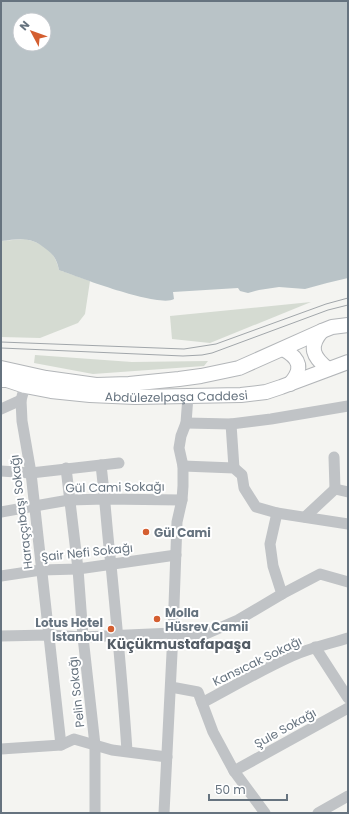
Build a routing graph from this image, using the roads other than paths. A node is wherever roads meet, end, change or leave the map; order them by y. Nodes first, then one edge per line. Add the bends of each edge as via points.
1 (348, 325) edge
2 (322, 331) junction
3 (283, 349) junction
4 (348, 362) edge
5 (1, 368) edge
6 (328, 369) junction
7 (1, 380) edge
8 (290, 384) junction
9 (26, 386) junction
10 (188, 396) junction
11 (21, 400) junction
12 (348, 406) edge
13 (1, 409) edge
14 (186, 422) junction
15 (231, 424) junction
16 (334, 457) dead end
17 (119, 463) dead end
18 (101, 465) junction
19 (183, 466) junction
20 (66, 468) junction
21 (1, 470) edge
22 (238, 471) junction
23 (31, 473) junction
24 (335, 489) junction
25 (348, 492) edge
26 (106, 498) junction
27 (69, 500) junction
28 (182, 500) junction
29 (34, 505) junction
30 (1, 512) edge
31 (277, 513) junction
32 (305, 517) junction
33 (348, 524) edge
34 (176, 555) junction
35 (110, 564) junction
36 (78, 569) junction
37 (41, 570) junction
38 (1, 576) edge
39 (348, 582) edge
40 (282, 594) junction
41 (173, 633) junction
42 (49, 635) junction
43 (118, 635) junction
44 (1, 636) edge
45 (83, 637) junction
46 (348, 638) edge
47 (315, 647) junction
48 (170, 687) junction
49 (348, 698) edge
50 (202, 703) junction
51 (348, 708) edge
52 (95, 744) junction
53 (61, 745) junction
54 (1, 749) edge
55 (127, 751) junction
56 (167, 757) junction
57 (234, 771) junction
58 (348, 796) edge
59 (167, 811) edge
60 (95, 813) edge
61 (265, 813) edge
62 (318, 813) edge

1 - 2 main road, Abdülezelpaşa Caddesi
2 - 3 main road, Abdülezelpaşa Caddesi
2 - 6 main road via 315,340 314,353
3 - 5 main road, Abdülezelpaşa Caddesi via 252,363 225,371 129,384 88,384
3 - 8 main road via 293,356 298,365 299,371
4 - 6 main road, Abdülezelpaşa Caddesi
6 - 8 main road, Abdülezelpaşa Caddesi
7 - 9 main road, Abdülezelpaşa Caddesi
8 - 10 main road, Abdülezelpaşa Caddesi via 266,392 241,395
9 - 10 main road, Abdülezelpaşa Caddesi via 67,394
9 - 11 street, Haraççıbaşı Sokağı
10 - 14 street
11 - 13 street
11 - 23 street, Haraççıbaşı Sokağı
12 - 15 street
14 - 15 street
14 - 19 street via 180,448
15 - 22 street
16 - 24 street
17 - 18 street
18 - 20 street
18 - 26 street
19 - 22 street
19 - 28 street
20 - 23 street
20 - 27 street, Pelin Sokağı
21 - 23 street
22 - 31 street via 244,488 256,508
23 - 29 street, Haraççıbaşı Sokağı
24 - 25 street
24 - 32 street
26 - 27 street, Gül Cami Sokağı
26 - 28 street, Gül Cami Sokağı
26 - 35 street
27 - 29 street, Gül Cami Sokağı
27 - 36 street, Pelin Sokağı
28 - 34 street via 177,522
29 - 30 street, Gül Cami Sokağı
29 - 37 street, Haraççıbaşı Sokağı
31 - 32 street
31 - 40 street via 270,544 273,566
32 - 33 street
34 - 35 street, Şair Nefi Sokağı
34 - 41 street
35 - 36 street, Şair Nefi Sokağı
35 - 43 street
36 - 37 street, Şair Nefi Sokağı
36 - 45 street, Pelin Sokağı
37 - 38 street, Şair Nefi Sokağı
37 - 42 street, Haraççıbaşı Sokağı
39 - 40 street via 320,574
40 - 41 street via 238,620 201,636
41 - 43 street
41 - 48 street
42 - 44 street
42 - 45 street
42 - 53 street, Haraççıbaşı Sokağı
43 - 45 street
43 - 55 street
45 - 52 street, Pelin Sokağı
46 - 47 street, Kansıcak Sokağı
47 - 49 street
47 - 50 street, Kansıcak Sokağı via 292,656
48 - 50 street via 198,692
48 - 56 street
50 - 57 street via 213,732
51 - 57 street, Şule Sokağı
52 - 53 street via 74,739
52 - 55 street via 112,750
52 - 60 street, Pelin Sokağı
53 - 54 street
55 - 56 street
56 - 59 street
57 - 61 street
58 - 62 street

